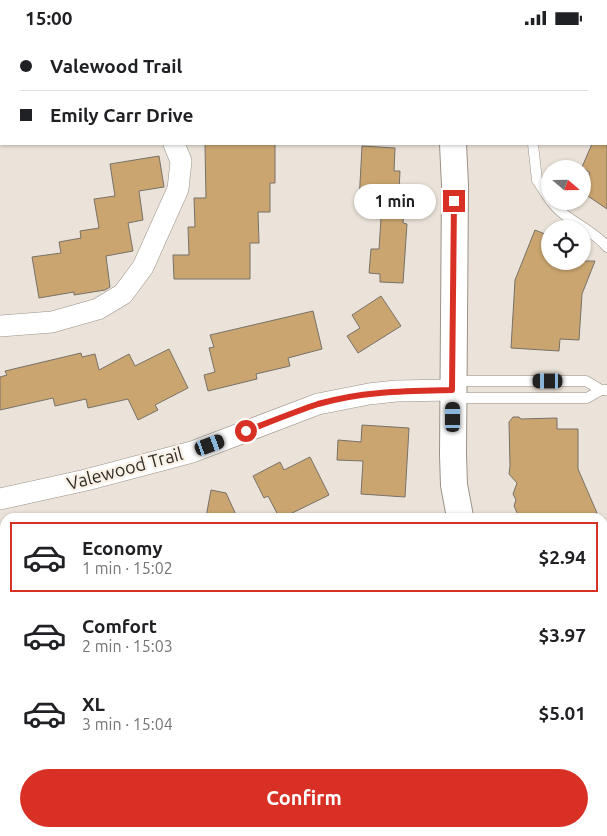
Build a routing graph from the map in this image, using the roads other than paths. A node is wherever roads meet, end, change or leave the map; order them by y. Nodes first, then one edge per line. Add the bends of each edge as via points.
1 (174, 145) edge
2 (453, 145) edge
3 (533, 145) edge
4 (541, 186) edge
5 (560, 210) edge
6 (607, 247) edge
7 (0, 326) edge
8 (453, 390) junction
9 (604, 390) edge
10 (0, 499) edge
11 (459, 513) edge

1 - 7 street via 181,161 178,189 143,267 122,294 98,309 52,322
2 - 8 street
3 - 4 lane via 537,180
5 - 6 lane
8 - 9 lane via 586,398
8 - 9 lane via 586,381
8 - 10 street, Valewood Trail via 396,391 318,404 192,452
8 - 11 street via 454,485

